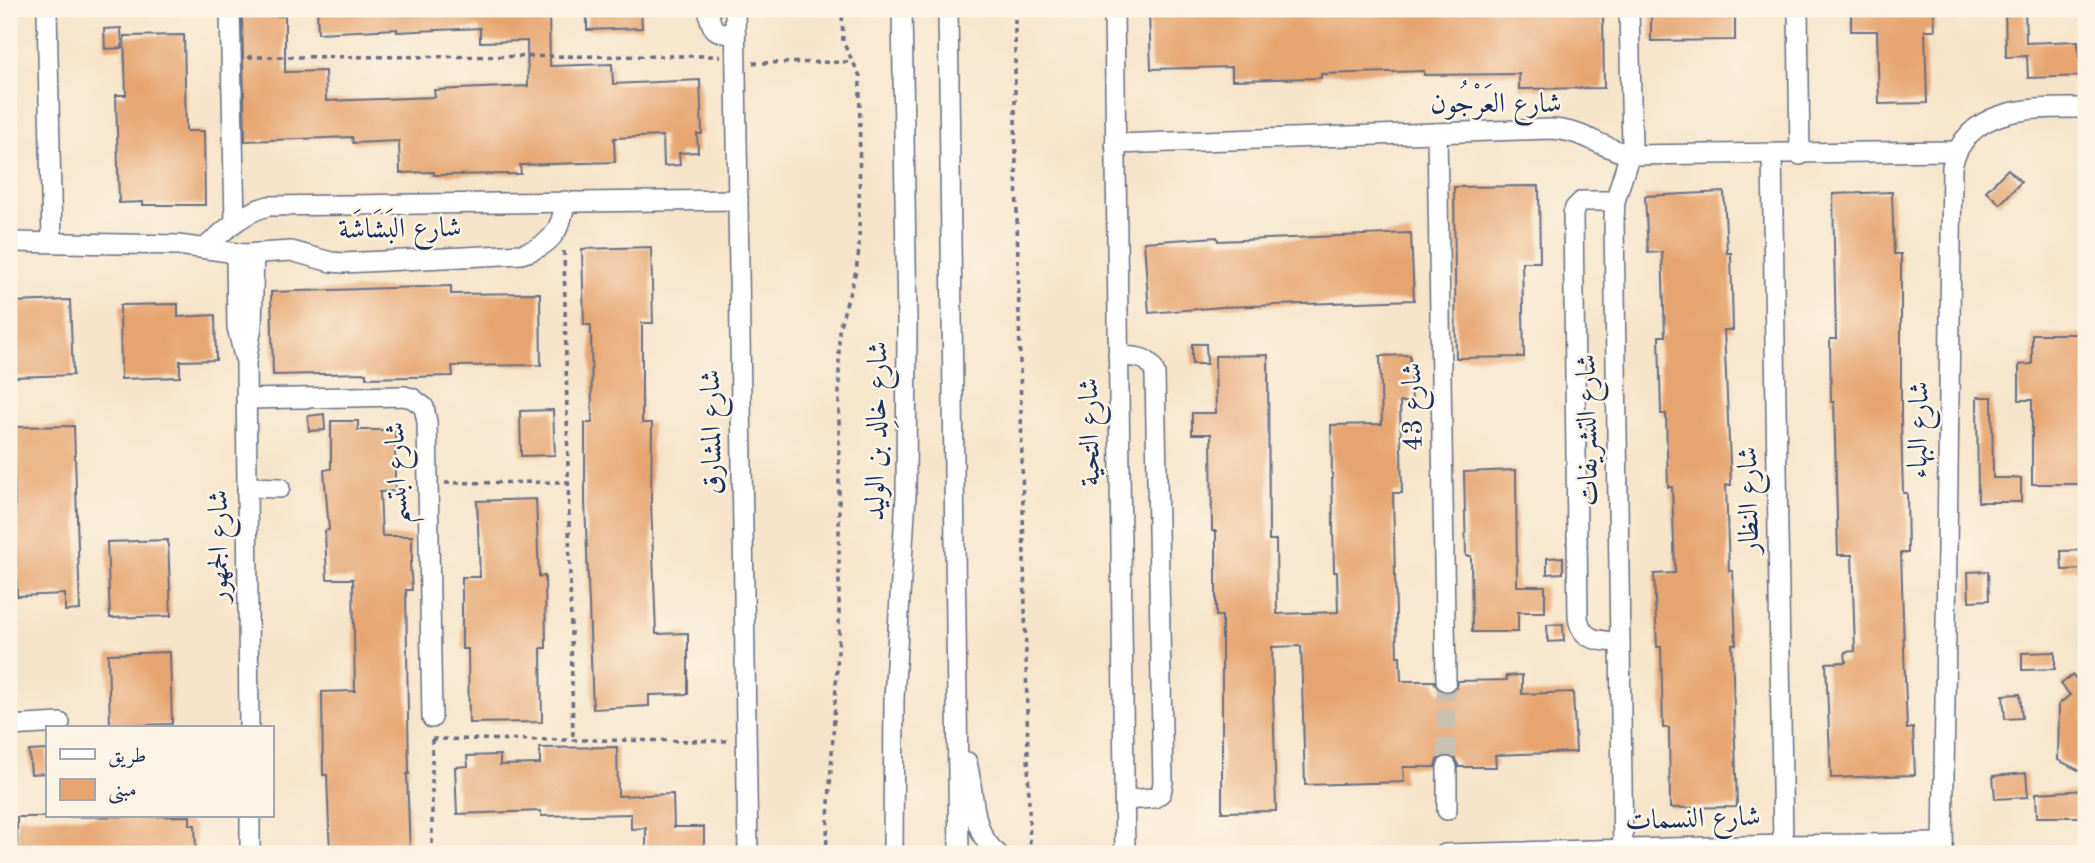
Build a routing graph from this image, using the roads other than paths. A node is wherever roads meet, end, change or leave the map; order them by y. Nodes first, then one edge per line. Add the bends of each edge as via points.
1 (47, 9) edge
2 (230, 9) edge
3 (709, 9) edge
4 (735, 9) edge
5 (902, 9) edge
6 (948, 9) edge
7 (1114, 9) edge
8 (1629, 9) edge
9 (1798, 9) edge
10 (735, 34) junction
11 (2086, 108) edge
12 (1437, 133) junction
13 (1115, 144) junction
14 (1955, 151) junction
15 (1772, 155) junction
16 (1800, 155) junction
17 (1631, 156) junction
18 (738, 200) junction
19 (565, 201) junction
20 (1615, 201) junction
21 (235, 221) junction
22 (9, 242) edge
23 (52, 242) junction
24 (205, 248) junction
25 (245, 253) junction
26 (1118, 356) junction
27 (246, 399) junction
28 (248, 487) junction
29 (280, 488) dead end
30 (1620, 642) junction
31 (1446, 681) tunnel mouth
32 (432, 718) road end
33 (60, 723) dead end
34 (9, 726) edge
35 (250, 726) edge
36 (958, 743) junction
37 (1447, 767) tunnel mouth
38 (1125, 800) junction
39 (1447, 810) dead end
40 (250, 818) edge
41 (1793, 848) edge
42 (1943, 848) edge
43 (1623, 852) edge
44 (250, 854) edge
45 (748, 854) edge
46 (893, 854) edge
47 (959, 854) edge
48 (998, 854) edge
49 (1125, 854) edge
50 (1445, 854) edge

1 - 23 street
2 - 21 street
3 - 10 street via 713,29
4 - 10 street, شارع المشارق
5 - 46 street, شارع خالِد بن الوليد via 906,470 894,699
6 - 36 street
7 - 13 street, شارع التحية
8 - 17 street, شارع التشريفات
9 - 16 street
10 - 18 street, شارع المشارق
11 - 14 street via 2010,111 1979,127
12 - 13 street, شارع العَرْجُون
12 - 17 street, شارع العَرْجُون via 1564,129
12 - 31 street, شارع 43
13 - 26 street, شارع التحية
14 - 16 street, شارع العَرْجُون
14 - 42 street, شارع البهاء via 1950,182
15 - 16 street, شارع العَرْجُون
15 - 17 street, شارع العَرْجُون
15 - 41 street, شارع النظار
17 - 20 street, شارع التشريفات
18 - 19 street, شارع البَشَاشَة
18 - 45 street, شارع المشارق
19 - 21 street, شارع البَشَاشَة via 268,206
19 - 25 street, شارع البَشَاشَة via 559,229 544,246 520,254 331,262 291,251
20 - 30 street, شارع التشريفات
20 - 30 street via 1582,201 1573,214 1578,617 1582,631 1592,639
21 - 24 street, شارع البَشَاشَة
22 - 23 street, شارع البَشَاشَة
23 - 24 street, شارع البَشَاشَة
24 - 25 street, شارع البَشَاشَة
25 - 27 street, شارع الجمهور via 252,326
26 - 38 street, شارع التحية
26 - 38 street via 1145,359 1155,375 1163,783 1154,798
27 - 28 street, شارع الجمهور
27 - 32 street, شارع ابتسم via 412,398 424,407
28 - 29 street
28 - 35 street, شارع الجمهور
30 - 43 street, شارع التشريفات
33 - 34 street
36 - 47 street
36 - 48 street via 970,774 980,831
37 - 39 street
38 - 49 street, شارع التحية
40 - 44 street
41 - 42 street, شارع النسمات
41 - 43 street, شارع النسمات
43 - 50 street, شارع النسمات

